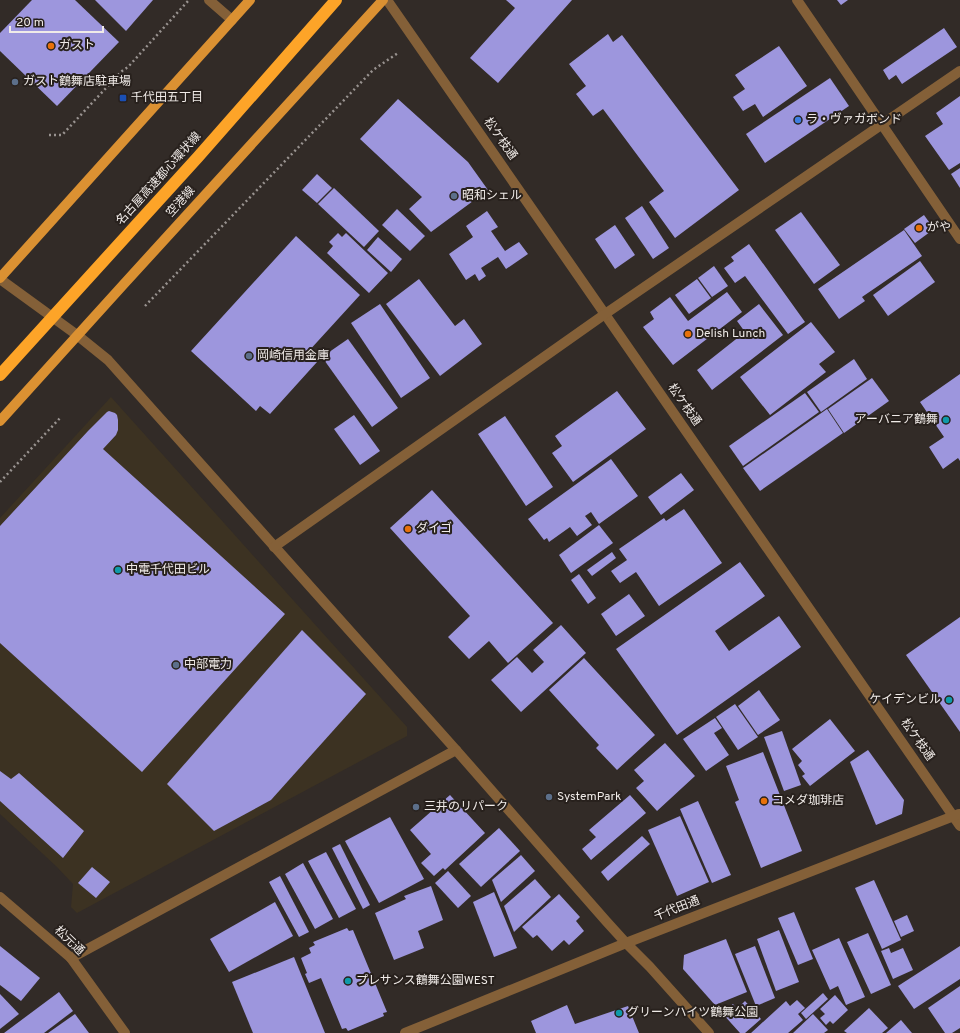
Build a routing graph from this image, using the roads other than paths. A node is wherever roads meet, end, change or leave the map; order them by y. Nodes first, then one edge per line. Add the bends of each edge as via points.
1 (208, 0) edge
2 (250, 0) edge
3 (336, 0) edge
4 (383, 0) edge
5 (387, 0) edge
6 (797, 0) edge
7 (232, 20) junction
8 (960, 71) edge
9 (882, 125) junction
10 (960, 239) edge
11 (0, 279) edge
12 (605, 314) junction
13 (77, 335) junction
14 (0, 375) edge
15 (0, 422) edge
16 (274, 547) junction
17 (456, 750) junction
18 (957, 815) edge
19 (960, 826) edge
20 (0, 897) edge
21 (626, 943) junction
22 (71, 958) junction
23 (125, 1033) edge
24 (405, 1033) edge
25 (709, 1033) edge

1 - 7 street
2 - 7 main road
3 - 14 highway, 名古屋高速都心環状線, bridge
4 - 13 main road, 空港線
5 - 12 street, 松ケ枝通
6 - 9 street
7 - 11 main road
8 - 9 street
9 - 10 street
9 - 12 street
11 - 13 street
12 - 16 street
12 - 18 street, 松ケ枝通
13 - 15 main road, 空港線
13 - 16 street via 108,360
16 - 17 street
17 - 21 street
17 - 22 street
18 - 19 street, 松ケ枝通
18 - 21 street, 千代田通
20 - 22 street, 松元通
21 - 24 street, 千代田通
21 - 25 street via 650,966
22 - 23 street, 松元通

